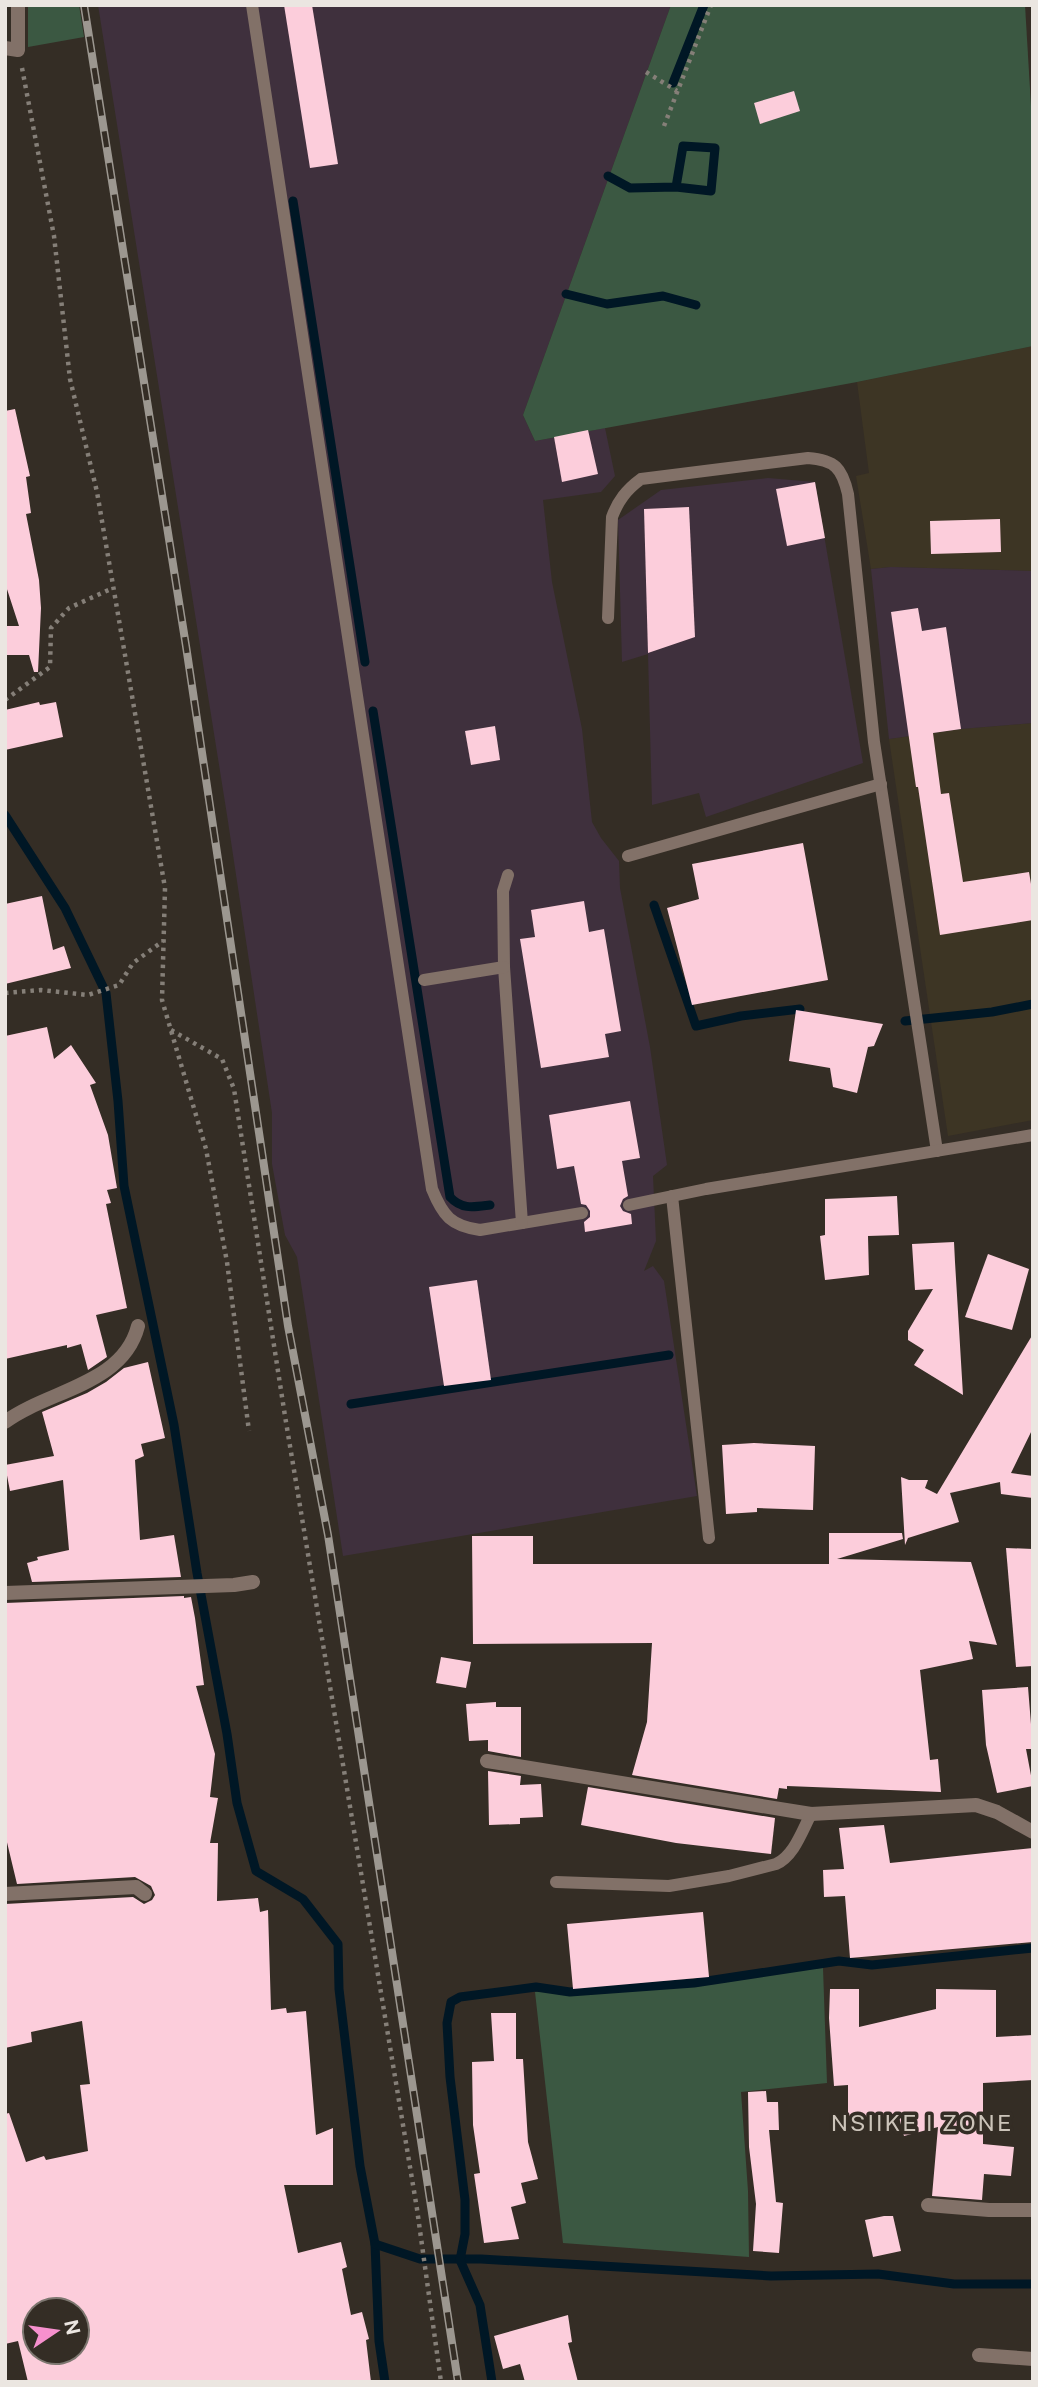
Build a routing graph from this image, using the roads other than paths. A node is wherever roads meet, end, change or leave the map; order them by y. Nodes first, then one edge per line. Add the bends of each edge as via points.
1 (18, 5) edge
2 (252, 5) edge
3 (12, 49) edge
4 (608, 618) dead end
5 (880, 784) junction
6 (628, 856) dead end
7 (508, 874) dead end
8 (504, 967) junction
9 (424, 980) dead end
10 (1033, 1135) edge
11 (937, 1151) junction
12 (672, 1196) junction
13 (629, 1205) dead end
14 (582, 1213) dead end
15 (522, 1223) junction
16 (138, 1326) dead end
17 (5, 1422) edge
18 (709, 1538) dead end
19 (253, 1581) dead end
20 (5, 1593) edge
21 (487, 1761) dead end
22 (811, 1814) junction
23 (1033, 1832) edge
24 (556, 1882) dead end
25 (5, 1894) edge
26 (145, 1894) dead end
27 (928, 2205) dead end
28 (1033, 2210) edge
29 (979, 2354) dead end
30 (1033, 2359) edge

1 - 3 street
2 - 15 lane via 432,1189 444,1214 464,1228
4 - 5 lane via 612,517 617,503 641,479 808,458 825,460 844,476 848,495
5 - 6 lane
5 - 11 lane
7 - 8 lane via 503,891
8 - 9 lane
8 - 15 lane
10 - 11 lane
11 - 12 lane
12 - 13 lane
12 - 18 lane
14 - 15 lane
16 - 17 street via 131,1347 110,1367
19 - 20 street
21 - 22 street
22 - 23 street via 976,1805
22 - 24 lane via 783,1861 764,1867 669,1886
25 - 26 street via 136,1887
27 - 28 street
29 - 30 street

